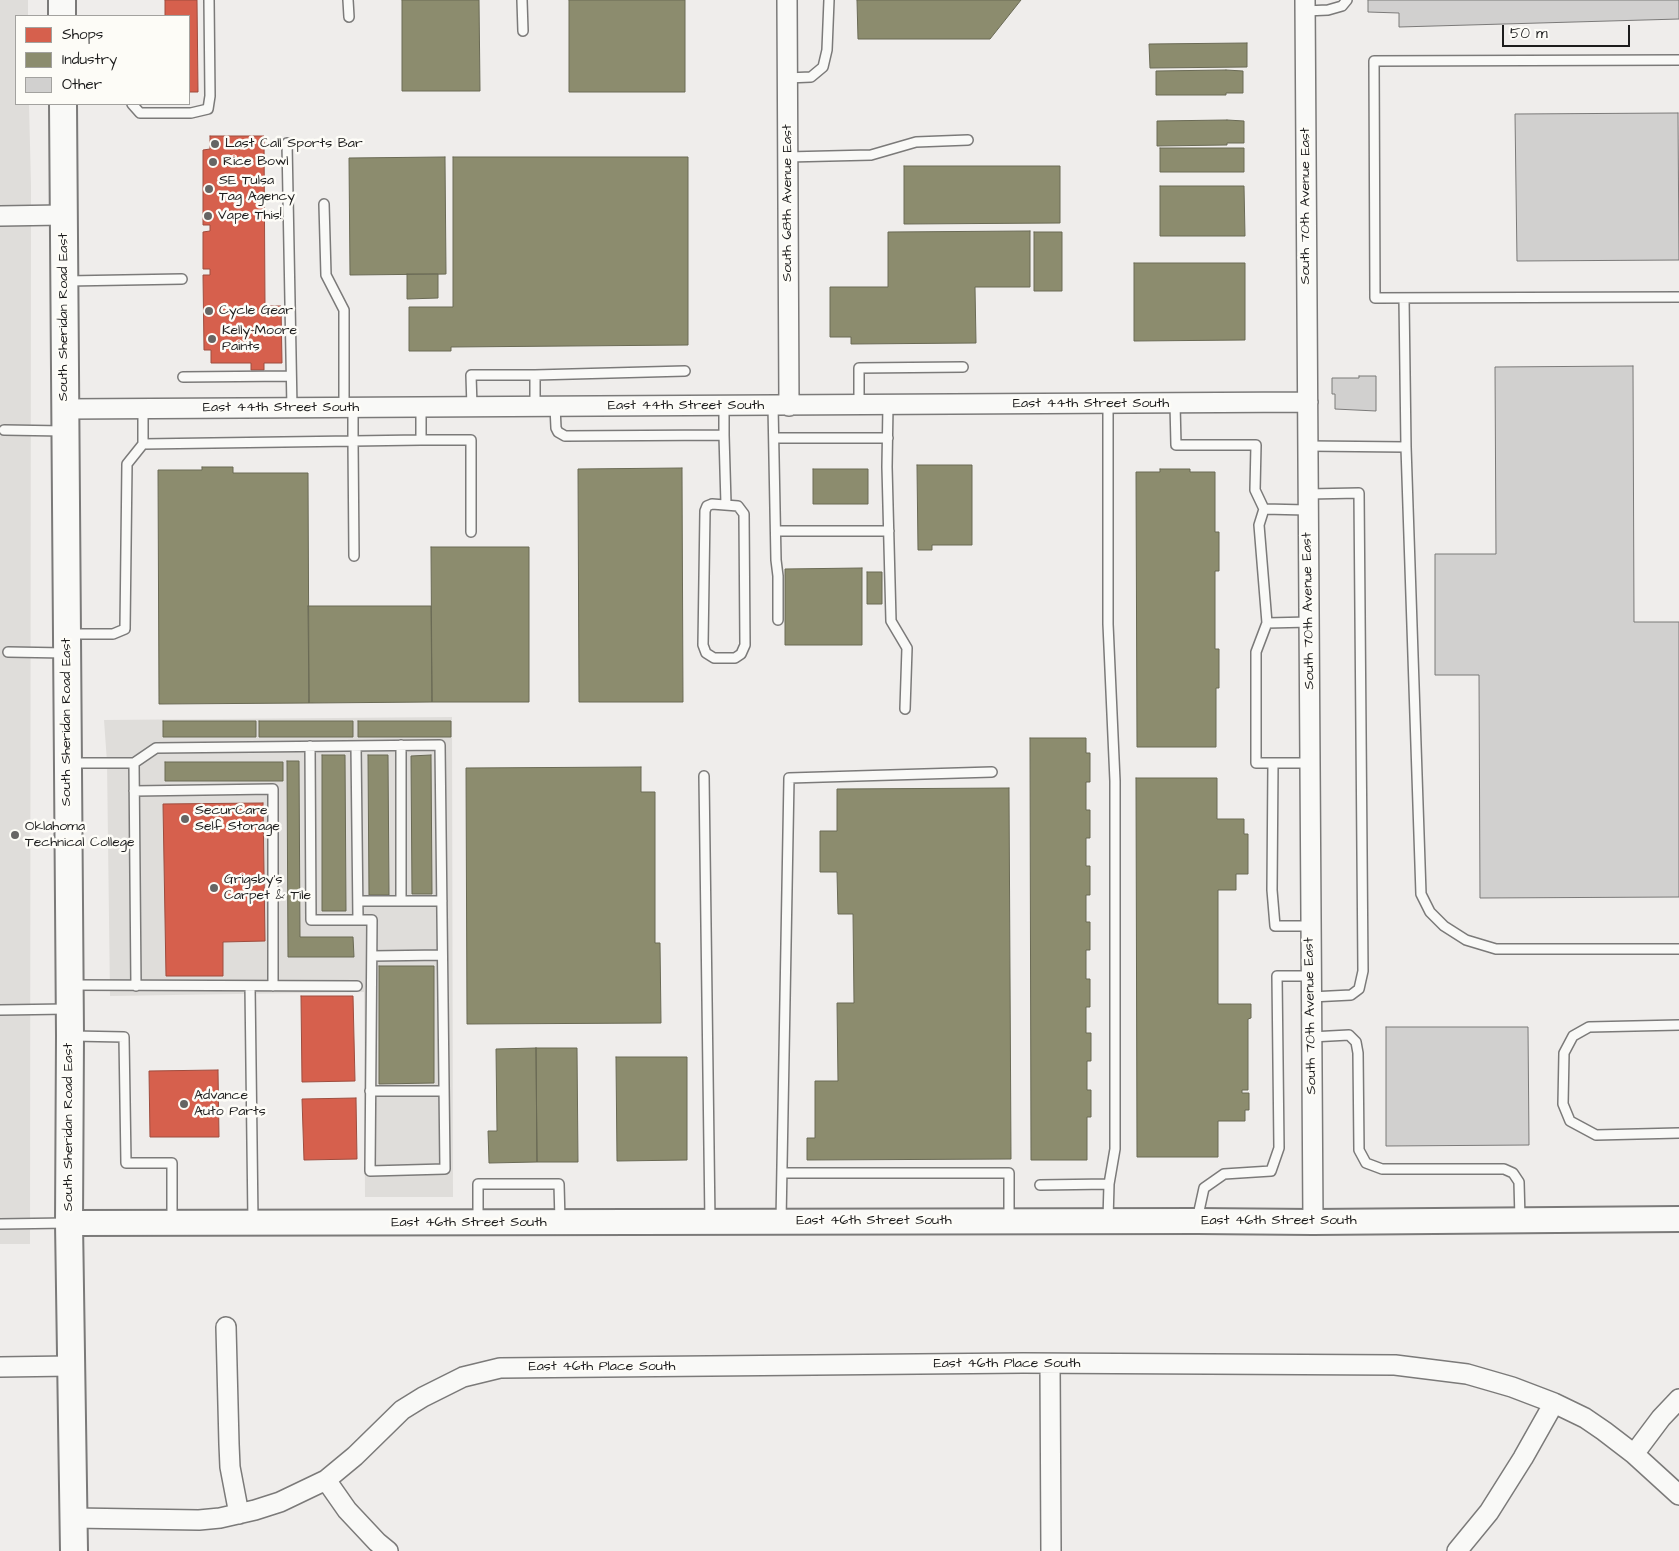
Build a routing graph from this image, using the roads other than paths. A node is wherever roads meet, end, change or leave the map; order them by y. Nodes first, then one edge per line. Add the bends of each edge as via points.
1 (62, 0) edge
2 (209, 0) edge
3 (348, 0) edge
4 (522, 0) edge
5 (787, 0) edge
6 (829, 0) edge
7 (1347, 0) edge
8 (1305, 5) edge
9 (62, 15) edge
10 (348, 17) dead end
11 (522, 31) dead end
12 (1679, 60) edge
13 (787, 78) junction
14 (63, 105) edge
15 (133, 105) edge
16 (968, 140) dead end
17 (287, 144) dead end
18 (787, 157) junction
19 (324, 204) dead end
20 (0, 216) edge
21 (63, 216) junction
22 (182, 279) dead end
23 (64, 281) junction
24 (1404, 298) junction
25 (1679, 298) edge
26 (963, 368) dead end
27 (685, 371) dead end
28 (535, 375) junction
29 (292, 376) junction
30 (183, 377) dead end
31 (1308, 402) junction
32 (1108, 404) junction
33 (1175, 404) junction
34 (859, 405) junction
35 (888, 405) junction
36 (535, 406) junction
37 (555, 406) junction
38 (724, 406) junction
39 (781, 406) junction
40 (421, 407) junction
41 (472, 407) junction
42 (292, 408) junction
43 (349, 408) junction
44 (143, 409) junction
45 (65, 420) junction
46 (4, 430) dead end
47 (724, 435) junction
48 (774, 438) junction
49 (888, 438) junction
50 (421, 440) junction
51 (353, 441) junction
52 (143, 444) junction
53 (1308, 446) junction
54 (1406, 447) junction
55 (1308, 502) junction
56 (726, 504) junction
57 (1264, 509) junction
58 (776, 530) junction
59 (889, 530) junction
60 (471, 532) dead end
61 (354, 556) dead end
62 (778, 620) dead end
63 (1310, 622) junction
64 (1267, 623) junction
65 (67, 643) junction
66 (8, 652) dead end
67 (905, 710) dead end
68 (400, 745) junction
69 (310, 746) junction
70 (356, 746) junction
71 (68, 763) junction
72 (134, 763) junction
73 (1273, 763) junction
74 (1310, 763) junction
75 (992, 772) dead end
76 (704, 776) dead end
77 (134, 791) junction
78 (402, 901) junction
79 (442, 901) junction
80 (358, 902) junction
81 (358, 920) junction
82 (1310, 926) junction
83 (1679, 949) edge
84 (442, 954) junction
85 (372, 956) junction
86 (1310, 976) junction
87 (136, 986) junction
88 (250, 986) junction
89 (273, 986) junction
90 (357, 986) dead end
91 (70, 997) junction
92 (1310, 997) junction
93 (0, 1011) edge
94 (1679, 1025) edge
95 (70, 1036) junction
96 (1311, 1037) junction
97 (370, 1091) junction
98 (444, 1091) junction
99 (1679, 1133) edge
100 (782, 1173) junction
101 (1040, 1184) dead end
102 (1109, 1184) junction
103 (1679, 1219) edge
104 (1197, 1220) junction
105 (1520, 1220) junction
106 (1010, 1221) junction
107 (1108, 1221) junction
108 (478, 1222) junction
109 (560, 1222) junction
110 (710, 1222) junction
111 (782, 1222) junction
112 (1313, 1222) junction
113 (69, 1223) junction
114 (172, 1223) junction
115 (254, 1223) junction
116 (0, 1224) edge
117 (226, 1327) dead end
118 (1050, 1364) junction
119 (71, 1366) junction
120 (0, 1367) edge
121 (1679, 1399) edge
122 (1554, 1403) junction
123 (1634, 1454) junction
124 (326, 1480) junction
125 (1679, 1495) edge
126 (238, 1514) junction
127 (74, 1518) junction
128 (74, 1551) edge
129 (388, 1551) edge
130 (1051, 1551) edge
131 (1457, 1551) edge

1 - 9 main road
2 - 15 lane via 208,109 191,113 140,113
3 - 10 lane
4 - 11 lane
5 - 13 street, South 68th Avenue East
6 - 13 lane via 828,50 823,67 811,77
7 - 8 lane via 1342,6 1328,10
8 - 31 street, South 70th Avenue East
12 - 24 lane via 1374,61 1374,298
13 - 18 street, South 68th Avenue East
14 - 21 main road, South Sheridan Road East
16 - 18 lane via 916,142 871,155
17 - 29 lane
18 - 39 street, South 68th Avenue East
19 - 43 lane via 326,275 344,310
20 - 21 street
21 - 23 main road, South Sheridan Road East
22 - 23 lane
23 - 45 main road, South Sheridan Road East
24 - 25 lane
24 - 54 lane
26 - 34 lane via 859,368
27 - 28 lane
28 - 36 lane
28 - 41 lane via 470,375
29 - 30 lane
29 - 42 lane
31 - 33 street, East 44th Street South
31 - 53 street, South 70th Avenue East
32 - 33 street, East 44th Street South
32 - 35 street, East 44th Street South
32 - 102 lane via 1108,624 1115,810 1115,1149
33 - 57 lane via 1176,445 1256,446 1255,490
34 - 35 street, East 44th Street South
34 - 39 street, East 44th Street South
35 - 49 lane
36 - 37 street, East 44th Street South
36 - 41 street, East 44th Street South
37 - 38 street, East 44th Street South
37 - 47 lane via 556,428 565,436
38 - 39 street, East 44th Street South
38 - 47 lane
39 - 48 lane
40 - 41 street, East 44th Street South
40 - 43 street, East 44th Street South
40 - 50 lane
42 - 43 street, East 44th Street South
42 - 44 street, East 44th Street South
43 - 51 lane
44 - 45 street, East 44th Street South
44 - 52 lane
45 - 46 lane
45 - 65 main road, South Sheridan Road East
47 - 56 lane
48 - 49 lane
48 - 58 lane
49 - 59 lane
50 - 51 lane
50 - 60 lane via 471,440
51 - 52 lane
51 - 61 lane
52 - 65 lane via 127,464 125,629
53 - 54 lane
53 - 55 street, South 70th Avenue East
54 - 83 lane via 1421,894 1430,912 1466,940 1496,949
55 - 57 lane
55 - 63 street, South 70th Avenue East
55 - 92 lane via 1359,493 1364,971 1359,989 1351,995
56 - 56 lane via 712,504 705,511 703,644 706,653 714,658 735,658 745,645 744,514 738,506
57 - 64 lane via 1259,526
58 - 59 lane
58 - 62 lane
59 - 67 lane via 891,621 907,648
63 - 64 lane
63 - 74 street, South 70th Avenue East
64 - 73 lane via 1256,652 1256,763
65 - 66 lane
65 - 71 main road, South Sheridan Road East
68 - 70 lane
68 - 78 lane
68 - 79 lane via 440,745
69 - 70 lane
69 - 72 lane via 156,748
69 - 81 lane via 311,920
70 - 80 lane
71 - 72 lane
71 - 91 main road, South Sheridan Road East
72 - 77 lane
73 - 74 lane
73 - 82 lane via 1272,890 1275,926
74 - 82 street, South 70th Avenue East
75 - 100 lane via 789,778
76 - 110 lane
77 - 87 lane
77 - 89 lane via 273,789
78 - 79 lane
78 - 80 lane
79 - 84 lane
80 - 81 lane
81 - 85 lane via 372,920
82 - 86 street, South 70th Avenue East
84 - 85 lane
84 - 98 lane
85 - 97 lane
86 - 92 street, South 70th Avenue East
86 - 104 lane via 1277,976 1279,1148 1271,1171 1224,1174 1204,1188
87 - 88 lane
87 - 91 lane
88 - 89 lane
88 - 115 lane
89 - 90 lane
91 - 93 lane
91 - 95 main road, South Sheridan Road East
92 - 96 street, South 70th Avenue East
94 - 99 lane via 1589,1026 1573,1036 1564,1053 1564,1104 1570,1121 1596,1135
95 - 113 main road, South Sheridan Road East
95 - 114 lane via 124,1037 126,1163 172,1163
96 - 105 lane via 1348,1035 1356,1042 1359,1150 1366,1163 1382,1169 1504,1170 1513,1173 1519,1182
96 - 112 street, South 70th Avenue East
97 - 98 lane
97 - 98 lane via 370,1171 445,1169
100 - 106 lane via 1009,1174
100 - 111 lane
101 - 102 lane
102 - 107 lane
103 - 105 street, East 46th Street South
104 - 107 street, East 46th Street South
104 - 112 street, East 46th Street South
105 - 112 street, East 46th Street South
106 - 107 street, East 46th Street South
106 - 111 street, East 46th Street South
108 - 109 street, East 46th Street South
108 - 109 lane via 478,1184 559,1184
108 - 115 street, East 46th Street South
109 - 110 street, East 46th Street South
110 - 111 street, East 46th Street South
113 - 114 street, East 46th Street South
113 - 116 lane
113 - 119 main road, South Sheridan Road East
114 - 115 street, East 46th Street South
117 - 126 street via 229,1444
118 - 122 street, East 46th Place South via 1395,1365 1467,1374
118 - 124 street, East 46th Place South via 500,1368 463,1377 402,1410
118 - 130 street
119 - 120 street
119 - 127 main road, South Sheridan Road East
121 - 123 street
122 - 123 street, East 46th Place South via 1585,1418
122 - 131 street via 1489,1512
123 - 125 street, East 46th Place South
124 - 126 street, East 46th Place South via 280,1502
124 - 129 street via 347,1510
126 - 127 street, East 46th Place South via 199,1520
127 - 128 main road, South Sheridan Road East

